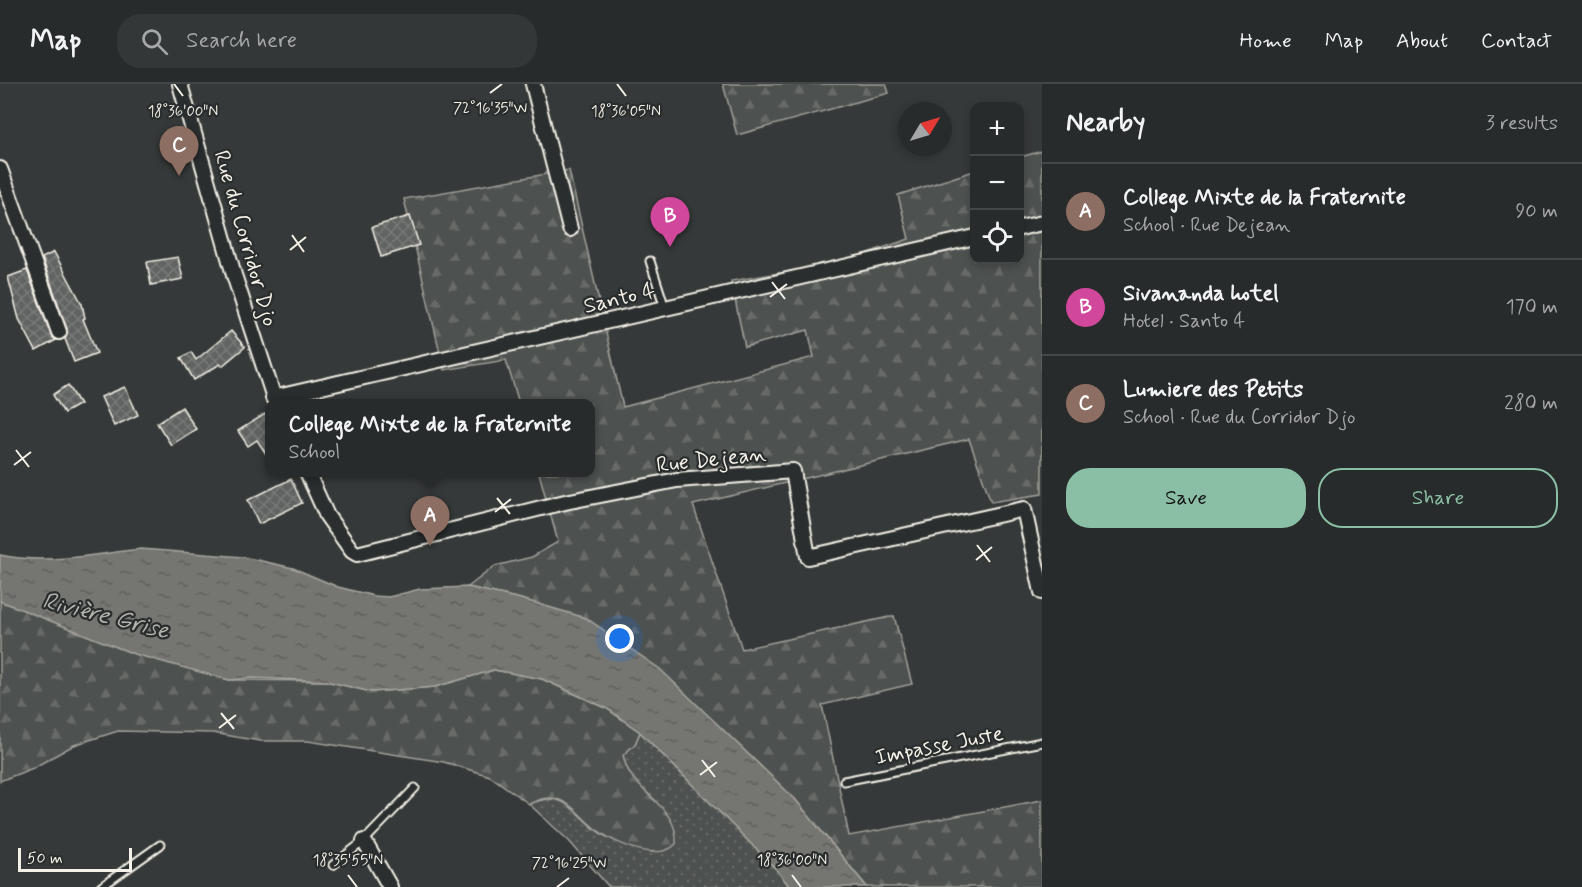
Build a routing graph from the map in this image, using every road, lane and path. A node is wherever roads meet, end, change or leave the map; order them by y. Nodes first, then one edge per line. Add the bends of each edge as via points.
1 (180, 84) edge
2 (533, 84) edge
3 (0, 169) edge
4 (1042, 223) edge
5 (1024, 227) edge
6 (570, 229) dead end
7 (970, 238) edge
8 (650, 261) dead end
9 (665, 308) junction
10 (59, 332) dead end
11 (273, 399) edge
12 (282, 399) edge
13 (309, 477) edge
14 (1042, 592) edge
15 (1042, 742) edge
16 (844, 782) dead end
17 (415, 788) dead end
18 (364, 841) junction
19 (160, 844) dead end
20 (333, 865) dead end
21 (101, 887) edge
22 (390, 887) edge

1 - 11 street, Rue du Corridor Djo
2 - 6 street
3 - 10 street
4 - 5 street
7 - 9 street, Santo 4
8 - 9 lane
9 - 12 street, Santo 4
13 - 14 street, Rue Dejean via 327,516 357,554 565,501 677,480 793,471 808,557 1024,509
15 - 16 lane, Impasse Juste
17 - 18 lane
18 - 20 lane
18 - 22 street
19 - 21 lane

